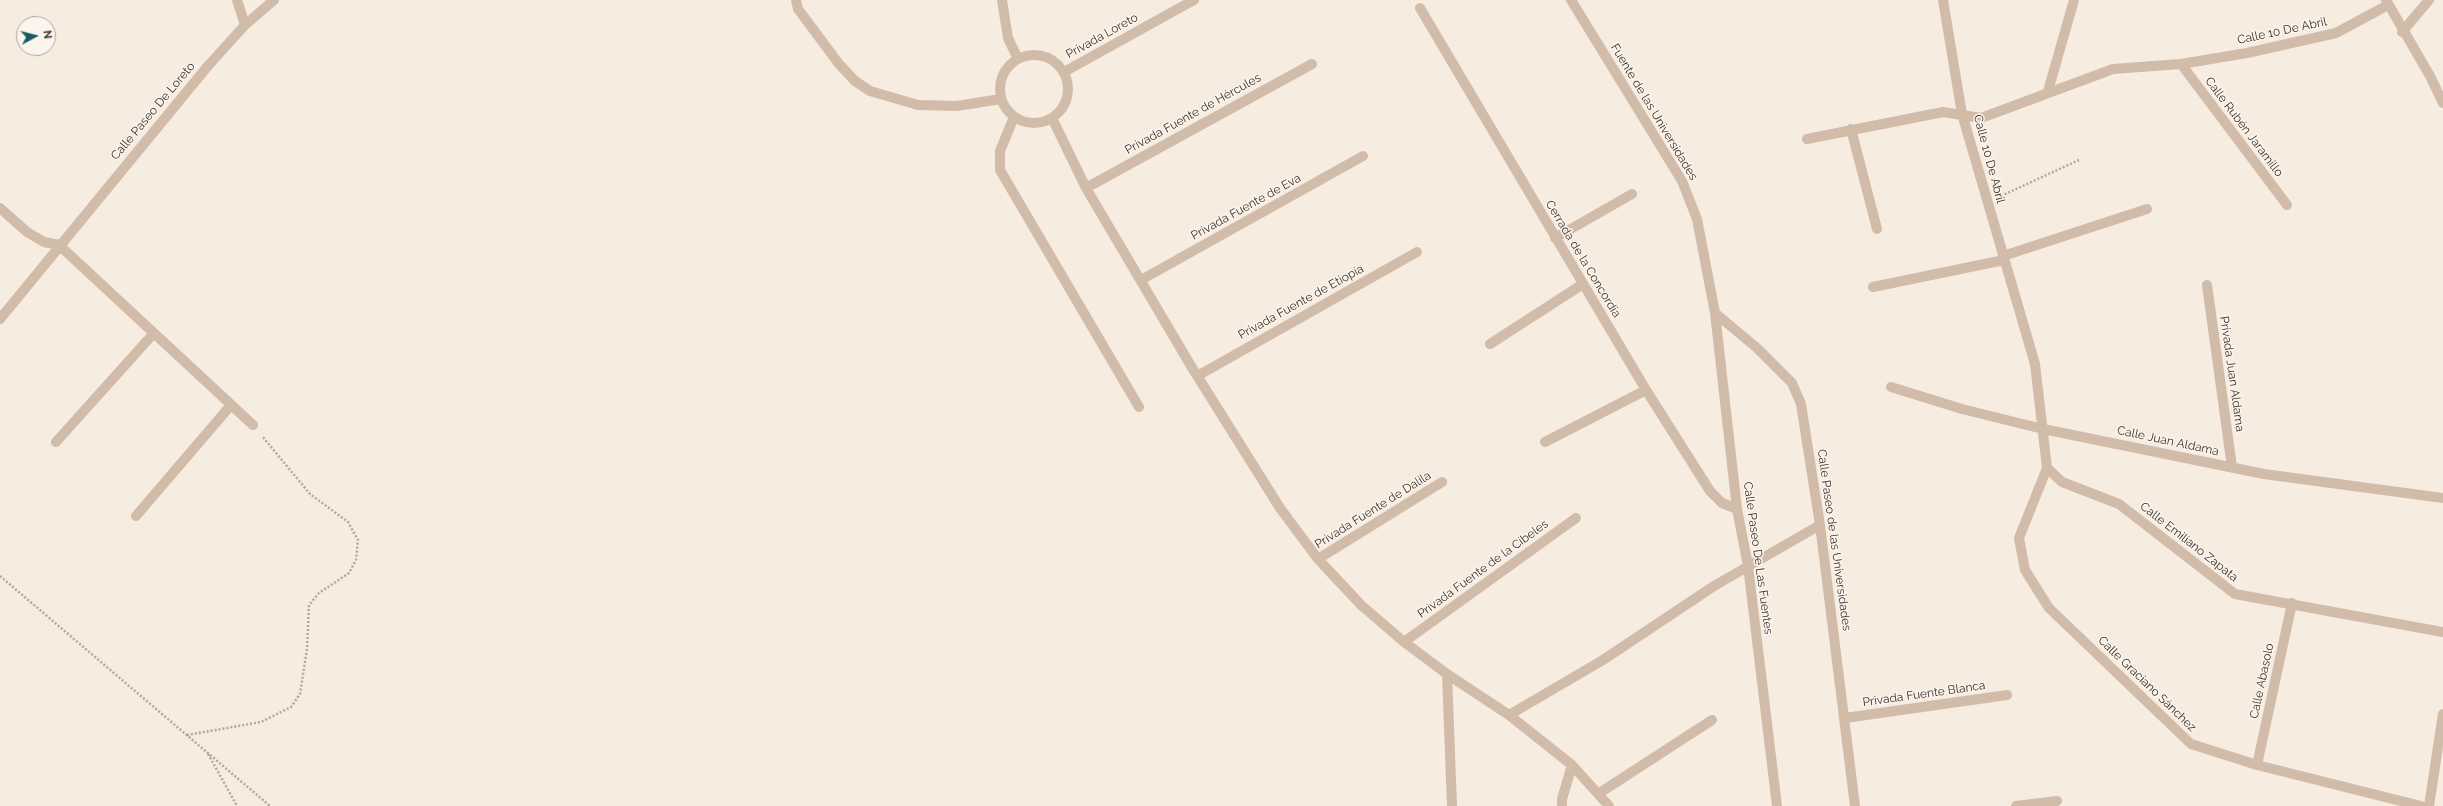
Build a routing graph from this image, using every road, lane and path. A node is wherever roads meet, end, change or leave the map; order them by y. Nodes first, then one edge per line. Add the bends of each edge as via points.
1 (237, 0) edge
2 (274, 0) edge
3 (796, 0) edge
4 (1002, 0) edge
5 (1194, 0) edge
6 (1571, 0) edge
7 (1943, 0) edge
8 (2074, 0) edge
9 (2429, 0) edge
10 (2387, 3) edge
11 (1420, 8) dead end
12 (245, 25) junction
13 (2402, 32) junction
14 (1018, 59) junction
15 (1312, 64) dead end
16 (2181, 64) junction
17 (1064, 72) junction
18 (2048, 91) junction
19 (1001, 99) junction
20 (2443, 103) edge
21 (1962, 114) junction
22 (1014, 117) junction
23 (1052, 118) junction
24 (1851, 129) junction
25 (1807, 139) dead end
26 (1363, 156) dead end
27 (2079, 160) dead end
28 (1086, 188) junction
29 (1632, 194) dead end
30 (1988, 202) junction
31 (2287, 206) dead end
32 (0, 208) edge
33 (2147, 209) dead end
34 (1877, 229) dead end
35 (1555, 238) junction
36 (59, 245) junction
37 (1417, 252) dead end
38 (2004, 258) junction
39 (1141, 280) junction
40 (1583, 284) junction
41 (2207, 285) dead end
42 (1873, 287) dead end
43 (1715, 313) junction
44 (0, 319) edge
45 (154, 333) junction
46 (1490, 344) dead end
47 (1199, 375) junction
48 (1891, 387) dead end
49 (1646, 390) junction
50 (231, 405) junction
51 (1139, 406) dead end
52 (253, 425) joint
53 (2043, 429) junction
54 (56, 442) dead end
55 (1545, 442) dead end
56 (2232, 467) junction
57 (2047, 468) junction
58 (1442, 482) dead end
59 (2443, 498) edge
60 (1737, 509) junction
61 (136, 516) dead end
62 (1576, 518) dead end
63 (1820, 525) junction
64 (1318, 559) junction
65 (1748, 566) junction
66 (0, 576) edge
67 (2292, 603) junction
68 (2443, 632) edge
69 (1404, 642) junction
70 (1447, 674) junction
71 (2006, 695) dead end
72 (2443, 714) edge
73 (1510, 715) junction
74 (1846, 718) junction
75 (1712, 720) dead end
76 (188, 735) junction
77 (207, 752) junction
78 (2257, 765) junction
79 (1572, 766) junction
80 (1598, 794) junction
81 (2057, 800) dead end
82 (237, 806) edge
83 (270, 806) edge
84 (1452, 806) edge
85 (1562, 806) edge
86 (1609, 806) edge
87 (1777, 806) edge
88 (1856, 806) edge
89 (2016, 806) edge
90 (2421, 806) edge
91 (2429, 806) edge

1 - 12 street
2 - 12 street, Calle Paseo De Loreto
3 - 19 street via 798,9 817,36 855,81 870,90 918,105 957,106
4 - 14 street via 1008,38
5 - 17 street, Privada Loreto
6 - 43 street, Fuente de las Universidades via 1682,181 1697,218
7 - 21 street
8 - 18 street
9 - 13 street
10 - 13 street
10 - 16 street, Calle 10 De Abril via 2336,33 2247,53
11 - 35 street, Cerrada de la Concordia
12 - 36 street, Calle Paseo De Loreto via 206,67
13 - 20 street via 2430,76
14 - 17 street via 1028,56 1048,58
14 - 19 street via 1011,64 1000,83
15 - 28 street, Privada Fuente de Hércules
16 - 18 street, Calle 10 De Abril via 2113,69
16 - 31 street, Calle Rubén Jaramillo
17 - 23 street via 1068,92 1060,111
18 - 21 street, Calle 10 De Abril via 1981,118
19 - 22 street
21 - 24 street via 1943,112
21 - 30 street, Calle 10 De Abril
22 - 23 street via 1033,124
22 - 51 street via 1000,151 1000,170
23 - 28 street
24 - 25 street
24 - 34 street
26 - 39 street, Privada Fuente de Eva
27 - 30 path
28 - 39 street
29 - 35 street
30 - 38 street, Calle 10 De Abril
32 - 36 street via 27,232 44,242
33 - 38 street
35 - 40 street, Cerrada de la Concordia
36 - 44 street, Calle Paseo De Loreto
36 - 45 street
37 - 47 street, Privada Fuente de Etiopía
38 - 42 street
38 - 53 street, Calle 10 De Abril via 2035,364
39 - 47 street
40 - 46 street
40 - 49 street, Cerrada de la Concordia
41 - 56 street, Privada Juan Aldama
43 - 60 street, Calle Paseo De Las Fuentes
43 - 63 street, Calle Paseo de las Universidades via 1757,348 1792,384 1801,404
45 - 50 street
45 - 54 street
47 - 64 street via 1280,508
48 - 53 street, Calle Juan Aldama via 1962,409
49 - 55 street
49 - 60 street, Cerrada de la Concordia via 1710,491 1722,503
50 - 52 street
50 - 61 street
52 - 76 path via 310,494 348,522 358,540 356,560 349,573 319,593 309,605 307,649 300,694 291,707 261,722
53 - 56 street, Calle Juan Aldama
53 - 57 street, Calle 10 De Abril
56 - 59 street, Calle Juan Aldama via 2264,474
57 - 67 street, Calle Emiliano Zapata via 2062,482 2119,504 2235,594
57 - 78 street, Calle Graciano Sánchez via 2019,538 2025,570 2049,608 2191,744
58 - 64 street, Privada Fuente de Dalila
60 - 65 street, Calle Paseo De Las Fuentes
62 - 69 street, Privada Fuente de la Cibeles
63 - 65 street
63 - 74 street, Calle Paseo de las Universidades
64 - 69 street via 1361,605
65 - 73 street via 1604,660
65 - 87 street, Calle Paseo De Las Fuentes
66 - 76 path
67 - 68 street, Calle Emiliano Zapata
67 - 78 street, Calle Abasolo
69 - 70 street
70 - 73 street
70 - 84 street
71 - 74 street, Privada Fuente Blanca
72 - 91 street
73 - 79 street
74 - 88 street, Calle Paseo de las Universidades
75 - 80 street
76 - 77 path
77 - 82 path
77 - 83 path
78 - 90 street, Calle Graciano Sánchez
79 - 80 street
79 - 85 street
80 - 86 street
81 - 89 street

